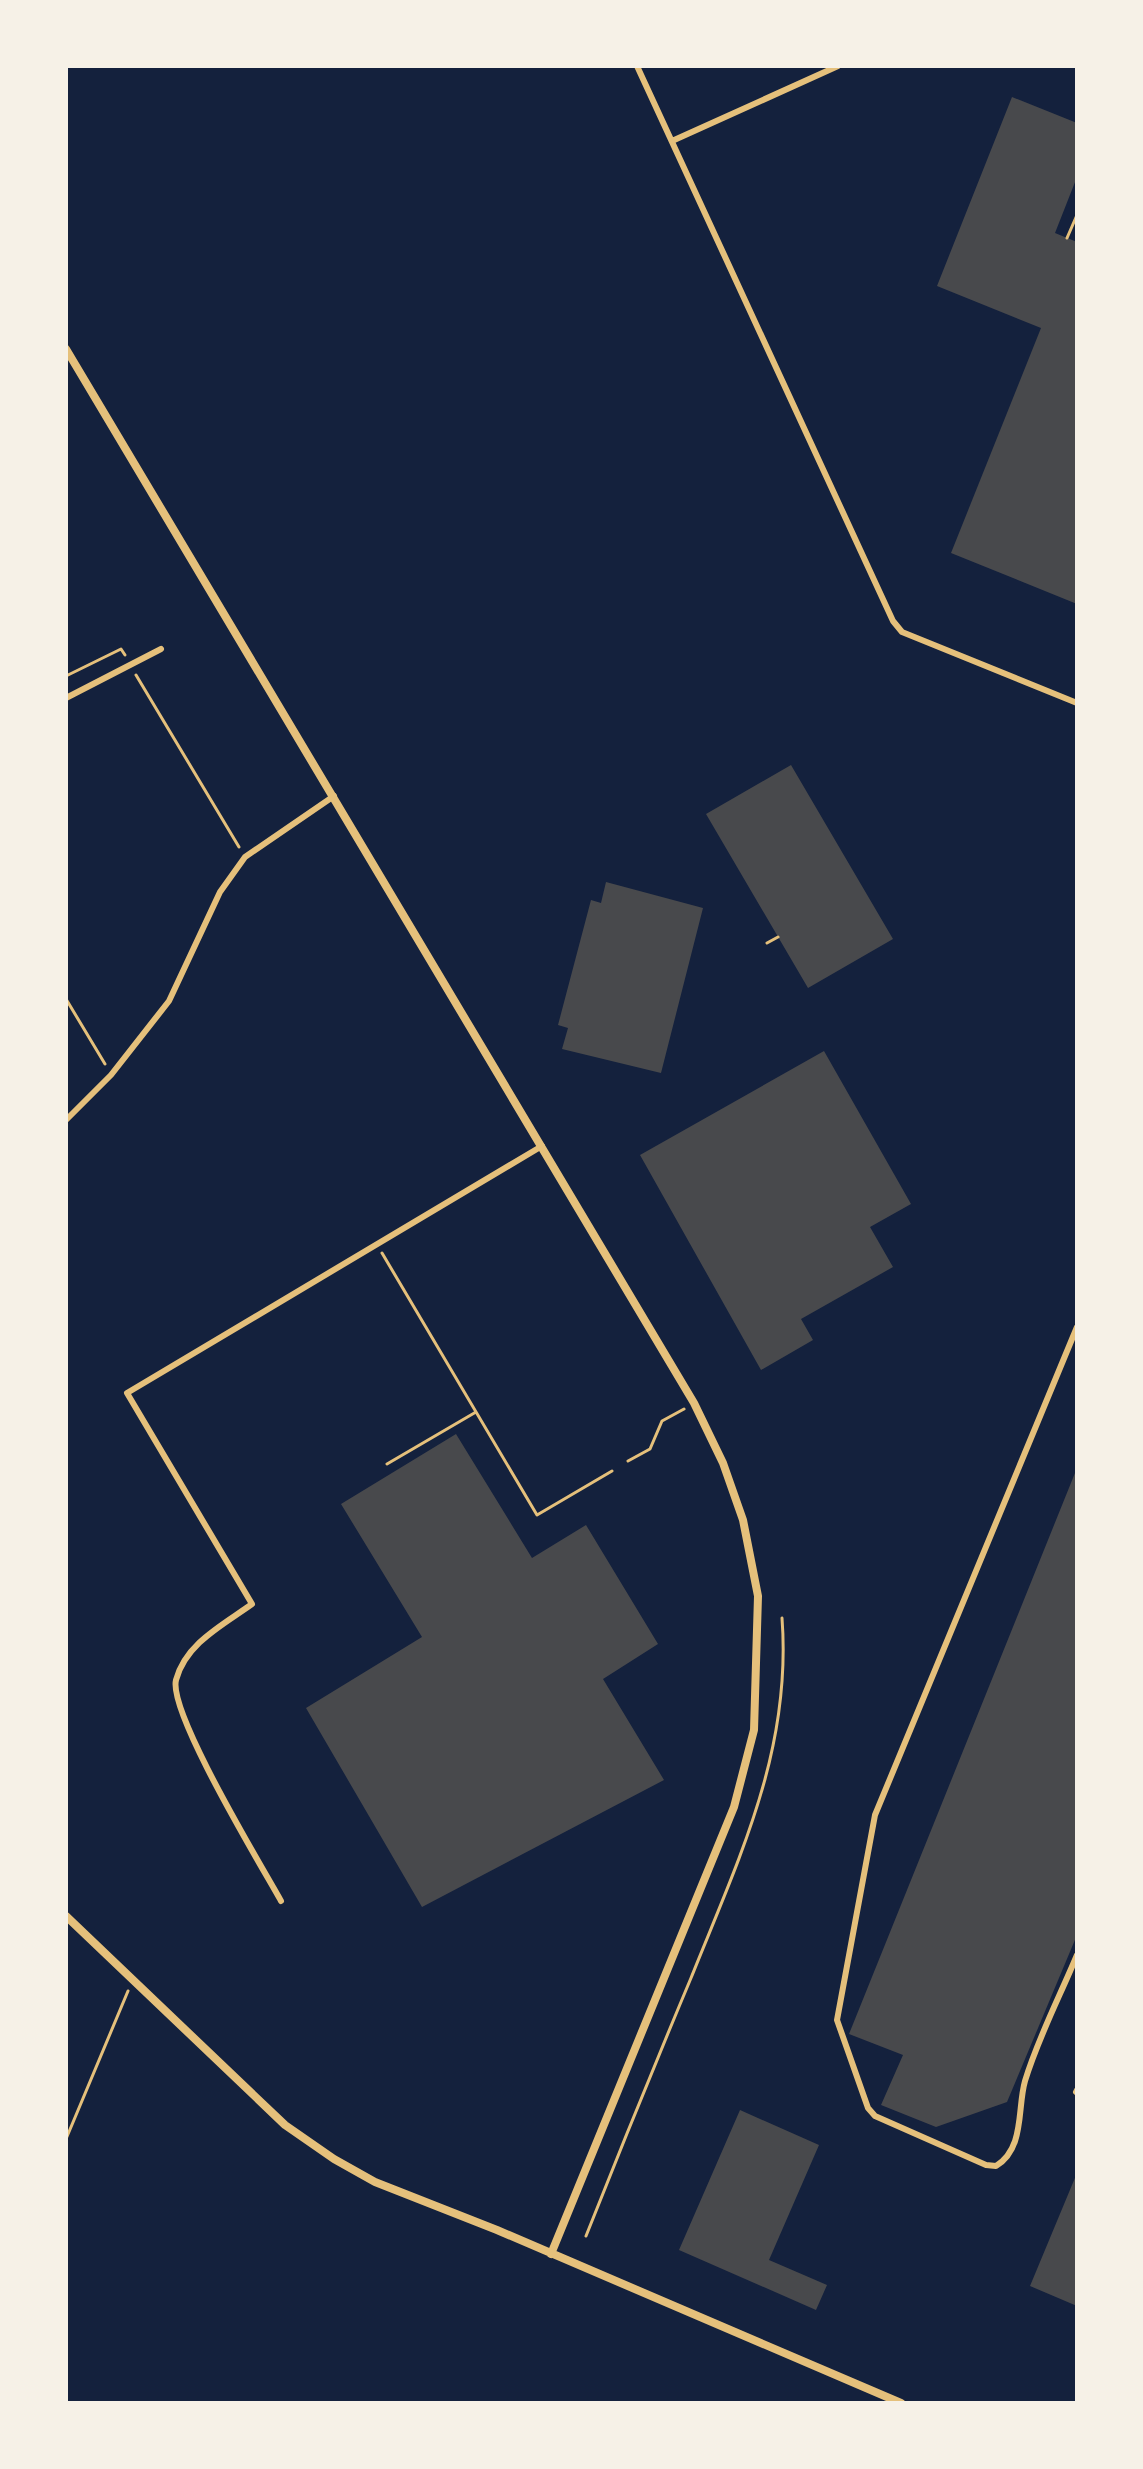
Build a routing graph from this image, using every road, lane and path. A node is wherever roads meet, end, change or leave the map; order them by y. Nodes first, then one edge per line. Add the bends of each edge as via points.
1 (637, 66) edge
2 (838, 66) edge
3 (672, 141) junction
4 (1077, 215) edge
5 (1067, 238) dead end
6 (66, 349) edge
7 (121, 649) dead end
8 (161, 649) dead end
9 (136, 675) dead end
10 (66, 676) edge
11 (66, 698) edge
12 (1077, 703) edge
13 (334, 796) junction
14 (245, 857) junction
15 (778, 937) dead end
16 (767, 943) dead end
17 (66, 999) edge
18 (111, 1075) junction
19 (66, 1120) edge
20 (542, 1146) junction
21 (377, 1244) junction
22 (1077, 1327) edge
23 (694, 1403) junction
24 (476, 1412) junction
25 (628, 1461) dead end
26 (387, 1464) dead end
27 (612, 1471) dead end
28 (782, 1618) dead end
29 (281, 1901) dead end
30 (66, 1916) edge
31 (1077, 1955) edge
32 (133, 1980) junction
33 (66, 2139) edge
34 (586, 2236) dead end
35 (551, 2254) junction
36 (901, 2403) edge

1 - 3 lane
2 - 3 lane
3 - 12 lane via 893,621 902,632
4 - 5 path
6 - 13 street
7 - 10 path
8 - 11 lane
9 - 14 path
13 - 14 lane
13 - 20 street
14 - 18 lane via 220,892 169,1001
15 - 16 path
17 - 18 path
18 - 19 lane
20 - 21 lane
20 - 23 street
21 - 24 path
21 - 29 lane via 127,1393 252,1604 199,1642 175,1684 185,1725
22 - 31 lane via 875,1815 837,2020 868,2108 875,2116 986,2165 1004,2161 1021,2123 1024,2083
23 - 25 path via 662,1421 650,1449
23 - 35 street via 743,1520 758,1596 754,1730 734,1807
24 - 26 path
24 - 27 path via 537,1515
28 - 34 path via 783,1689 769,1773
30 - 32 street
32 - 33 path
32 - 35 street via 285,2125 334,2159 375,2182
35 - 36 street

